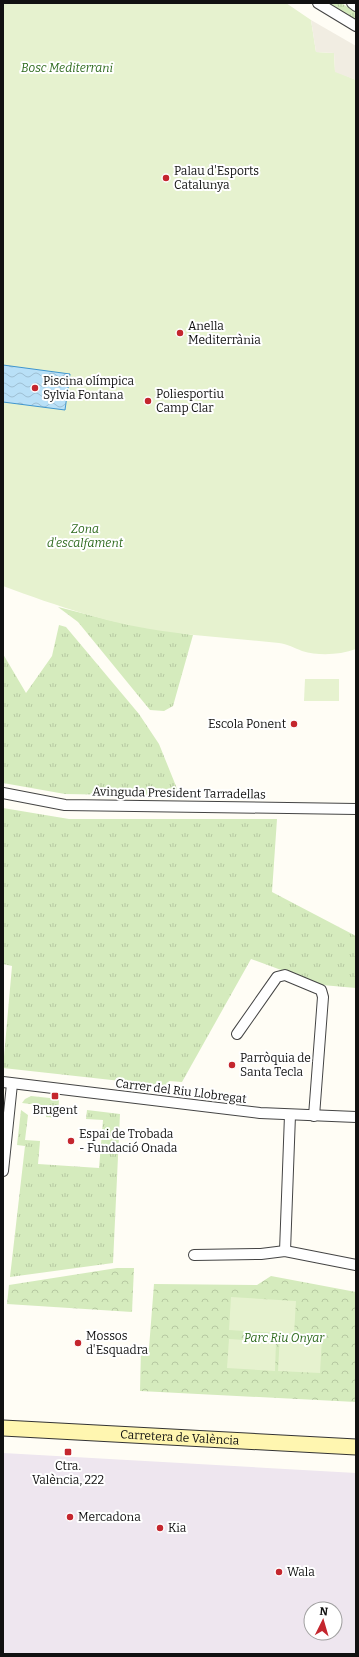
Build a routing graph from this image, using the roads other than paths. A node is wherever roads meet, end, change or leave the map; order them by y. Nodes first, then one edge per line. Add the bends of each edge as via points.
1 (318, 3) edge
2 (352, 3) edge
3 (356, 6) edge
4 (356, 26) edge
5 (3, 793) edge
6 (356, 809) edge
7 (237, 1034) dead end
8 (7, 1083) edge
9 (290, 1115) junction
10 (314, 1116) junction
11 (356, 1117) edge
12 (3, 1171) edge
13 (285, 1251) junction
14 (194, 1255) dead end
15 (356, 1265) edge
16 (3, 1420) edge
17 (3, 1428) edge
18 (356, 1438) edge
19 (356, 1447) edge

1 - 4 street
2 - 3 street
5 - 6 street, Avinguda President Tarradellas via 65,805
7 - 10 street via 277,977 286,975 322,990
8 - 9 street, Carrer del Riu Llobregat
8 - 12 street
9 - 10 street, Carrer del Riu Llobregat
9 - 13 street
10 - 11 street, Carrer del Riu Llobregat
13 - 14 street
13 - 15 street
16 - 18 main road, Carretera de València
17 - 19 main road, Carretera de València

